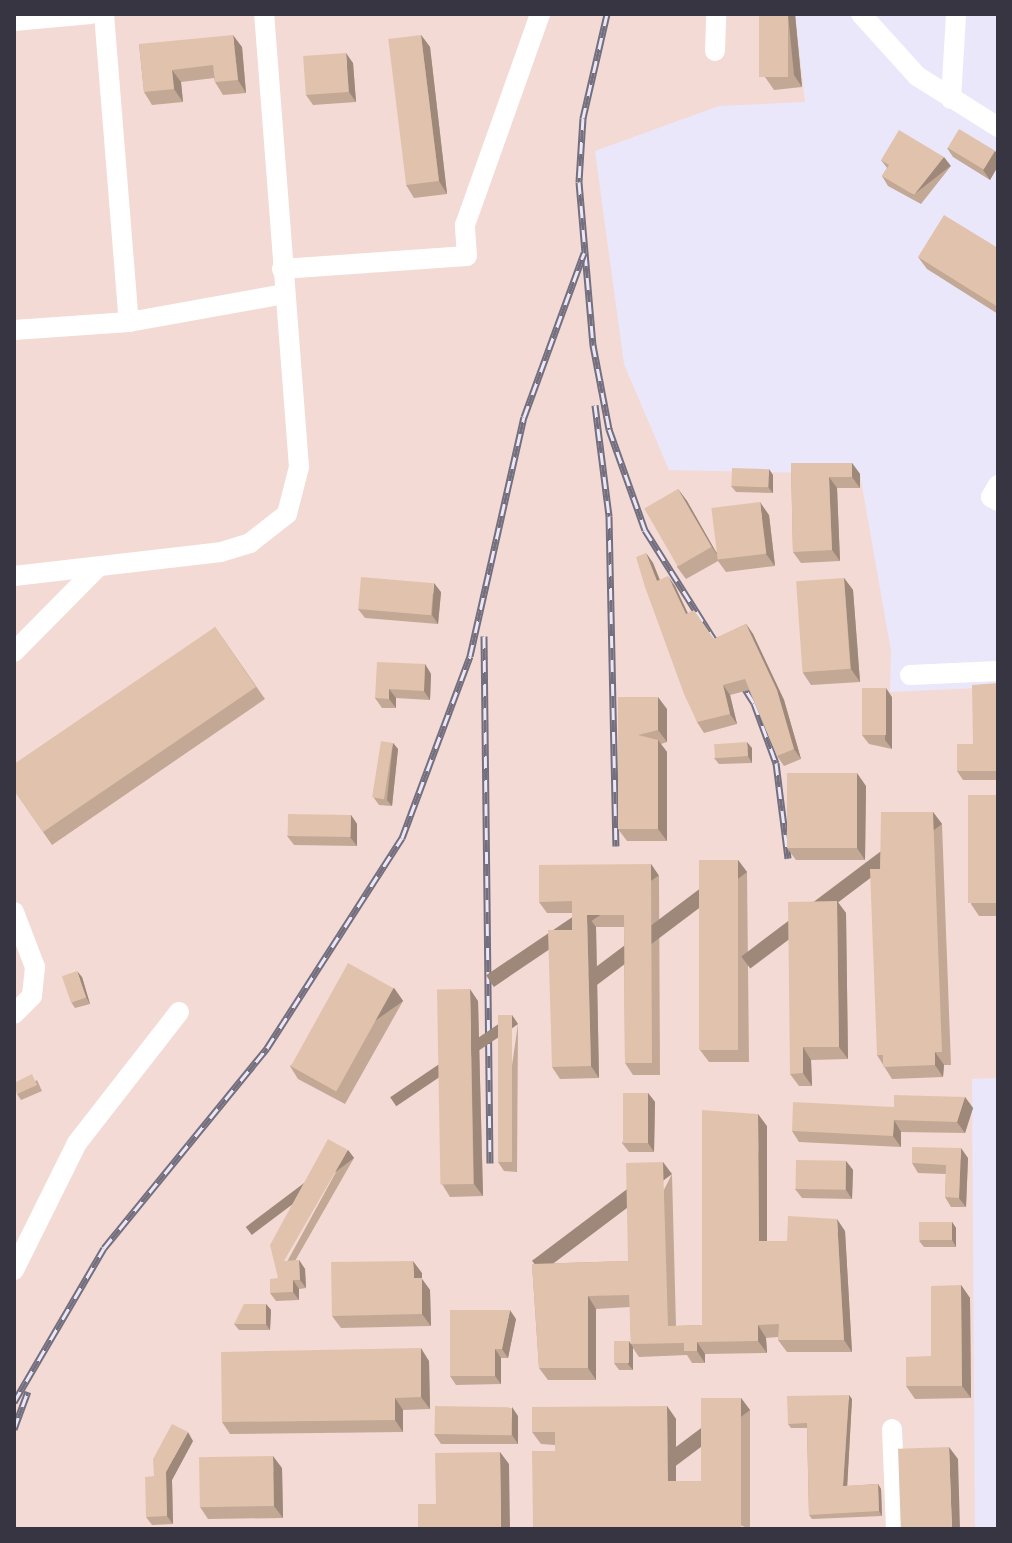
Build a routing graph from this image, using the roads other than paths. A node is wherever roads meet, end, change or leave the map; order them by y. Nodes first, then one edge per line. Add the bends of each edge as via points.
1 (91, 14) edge
2 (104, 14) edge
3 (264, 14) edge
4 (540, 14) edge
5 (716, 14) edge
6 (861, 14) edge
7 (956, 14) edge
8 (14, 21) edge
9 (715, 51) dead end
10 (951, 99) junction
11 (998, 127) edge
12 (282, 269) junction
13 (284, 294) junction
14 (129, 322) junction
15 (14, 330) edge
16 (998, 485) edge
17 (998, 501) edge
18 (96, 569) junction
19 (14, 576) edge
20 (14, 652) edge
21 (998, 671) edge
22 (910, 675) dead end
23 (14, 912) edge
24 (179, 1012) dead end
25 (14, 1014) edge
26 (14, 1270) edge
27 (892, 1429) dead end
28 (896, 1529) edge

1 - 8 street
2 - 14 street
3 - 12 street
4 - 12 street via 465,225 467,256
5 - 9 street
6 - 10 street via 902,62
7 - 10 street
10 - 11 street
12 - 13 street
13 - 14 street
13 - 18 street via 299,467 287,514 250,543 221,552
14 - 15 street
16 - 17 street via 991,497
18 - 19 street
18 - 20 street
21 - 22 street
23 - 25 street via 35,967 32,996
24 - 26 street via 77,1143
27 - 28 street

